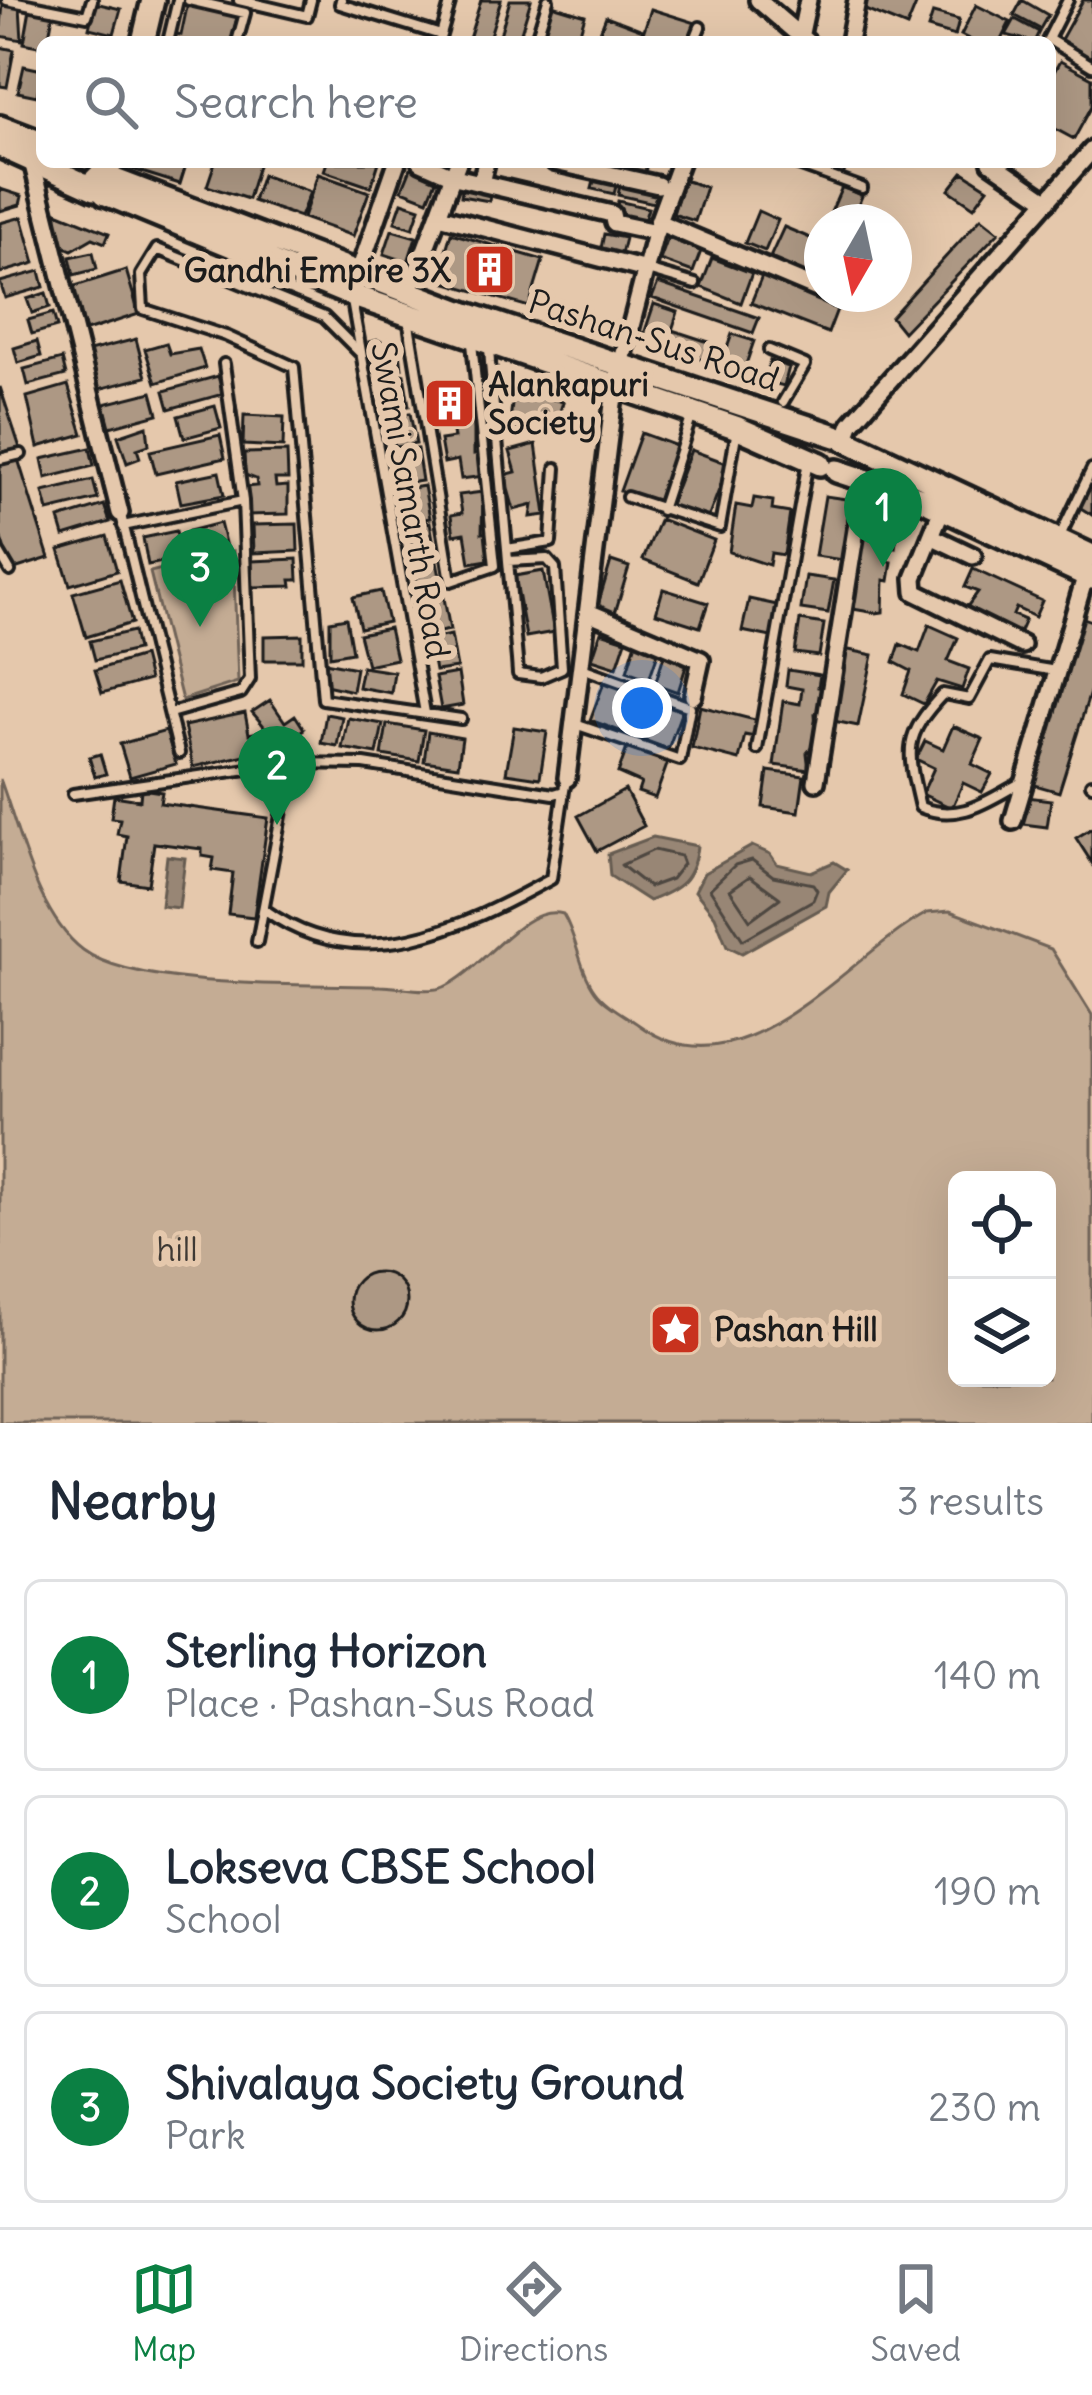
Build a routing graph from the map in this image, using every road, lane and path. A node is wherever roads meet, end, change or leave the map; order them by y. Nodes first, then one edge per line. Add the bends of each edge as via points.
1 (8, 0) edge
2 (92, 0) edge
3 (153, 0) edge
4 (164, 0) edge
5 (178, 0) edge
6 (189, 0) edge
7 (239, 0) edge
8 (311, 0) edge
9 (341, 0) edge
10 (451, 0) edge
11 (548, 0) edge
12 (758, 0) edge
13 (808, 0) edge
14 (857, 0) edge
15 (1068, 0) edge
16 (40, 2) edge
17 (700, 26) dead end
18 (144, 36) edge
19 (155, 36) edge
20 (169, 36) edge
21 (238, 36) edge
22 (431, 36) edge
23 (441, 36) edge
24 (537, 36) edge
25 (696, 36) edge
26 (799, 36) edge
27 (804, 36) edge
28 (850, 36) edge
29 (1049, 36) edge
30 (1056, 45) edge
31 (1092, 66) edge
32 (0, 128) edge
33 (0, 146) edge
34 (36, 149) edge
35 (36, 150) edge
36 (1092, 150) edge
37 (41, 168) edge
38 (396, 168) edge
39 (485, 168) edge
40 (582, 168) edge
41 (678, 168) edge
42 (807, 168) edge
43 (1000, 168) edge
44 (456, 170) edge
45 (106, 175) edge
46 (481, 183) junction
47 (658, 185) dead end
48 (862, 188) dead end
49 (1048, 201) junction
50 (439, 216) junction
51 (657, 227) junction
52 (646, 269) junction
53 (695, 284) dead end
54 (354, 285) junction
55 (804, 285) edge
56 (409, 293) junction
57 (408, 316) junction
58 (480, 341) junction
59 (769, 350) dead end
60 (361, 354) junction
61 (622, 363) junction
62 (224, 364) dead end
63 (615, 388) junction
64 (783, 402) dead end
65 (692, 413) junction
66 (738, 428) junction
67 (844, 433) junction
68 (21, 454) dead end
69 (0, 459) edge
70 (822, 464) junction
71 (556, 468) dead end
72 (1092, 469) edge
73 (864, 479) junction
74 (627, 497) dead end
75 (243, 502) junction
76 (942, 508) junction
77 (661, 510) junction
78 (122, 519) junction
79 (931, 536) junction
80 (1059, 539) junction
81 (507, 549) junction
82 (0, 554) edge
83 (973, 556) dead end
84 (508, 561) junction
85 (1090, 569) edge
86 (10, 571) dead end
87 (588, 612) junction
88 (1022, 646) dead end
89 (582, 668) junction
90 (1057, 671) junction
91 (693, 696) dead end
92 (170, 712) junction
93 (425, 713) junction
94 (461, 719) dead end
95 (575, 724) junction
96 (757, 749) dead end
97 (179, 753) dead end
98 (291, 763) junction
99 (1025, 781) junction
100 (816, 782) dead end
101 (565, 785) junction
102 (73, 794) dead end
103 (1013, 821) dead end
104 (265, 910) junction
105 (257, 941) dead end

1 - 16 lane
2 - 16 lane via 88,16
3 - 18 main road
4 - 19 main road
5 - 20 lane
6 - 21 lane via 244,13
7 - 8 lane via 307,16
9 - 22 lane
10 - 23 lane
11 - 24 lane
12 - 26 street
13 - 27 street
14 - 28 street
15 - 29 lane
17 - 25 lane
30 - 31 lane
32 - 34 main road, Pashan-Sus Road
33 - 35 main road, Pashan-Sus Road
36 - 49 street
37 - 78 street
38 - 54 street
39 - 46 street
40 - 47 street
41 - 51 street
42 - 48 lane
43 - 49 street
44 - 46 street
44 - 50 street
45 - 54 main road, Pashan-Sus Road
46 - 51 street via 612,214 614,223
49 - 67 street
50 - 52 street
50 - 56 street
51 - 52 street
51 - 55 street
52 - 53 lane
52 - 61 street
54 - 56 main road, Pashan-Sus Road
54 - 57 main road, Pashan-Sus Road
54 - 60 lane, Swami Samarth Road
56 - 61 main road, Pashan-Sus Road
57 - 58 main road, Pashan-Sus Road
57 - 58 lane via 451,581 495,566
58 - 63 main road, Pashan-Sus Road
58 - 81 lane
59 - 64 lane via 805,365
60 - 93 lane, Swami Samarth Road
60 - 93 lane via 324,317 157,249 141,275 143,309 295,367 323,699
61 - 63 street
61 - 67 main road, Pashan-Sus Road
62 - 75 lane
63 - 65 main road, Pashan-Sus Road
63 - 87 street
65 - 66 main road, Pashan-Sus Road
65 - 77 lane
66 - 70 main road, Pashan-Sus Road
66 - 77 lane via 720,527
67 - 70 main road via 852,454
67 - 80 main road, Pashan-Sus Road
68 - 69 lane
70 - 73 main road, Pashan-Sus Road
70 - 96 lane
71 - 81 lane via 551,542
72 - 80 lane
73 - 76 main road, Pashan-Sus Road
73 - 100 street
74 - 77 lane
75 - 78 lane
75 - 92 lane via 250,679 241,693
76 - 79 street
76 - 85 main road, Pashan-Sus Road
78 - 92 lane
79 - 83 street
79 - 88 street via 915,592
80 - 85 main road, Pashan-Sus Road
81 - 84 lane
82 - 86 lane
84 - 84 lane via 547,559 555,568 562,668 553,674 518,674
85 - 90 street
87 - 89 street
87 - 91 street via 700,660
89 - 95 street
89 - 95 lane via 690,707 680,760
90 - 99 street
90 - 99 lane via 990,660 969,699 943,694 920,718 907,752 920,807 939,814 964,814
92 - 97 lane
93 - 94 lane
95 - 101 street
98 - 101 lane via 364,764 554,794
98 - 102 lane
98 - 104 lane
99 - 103 street
101 - 104 lane via 550,879 448,933 398,945 340,941
104 - 105 lane

